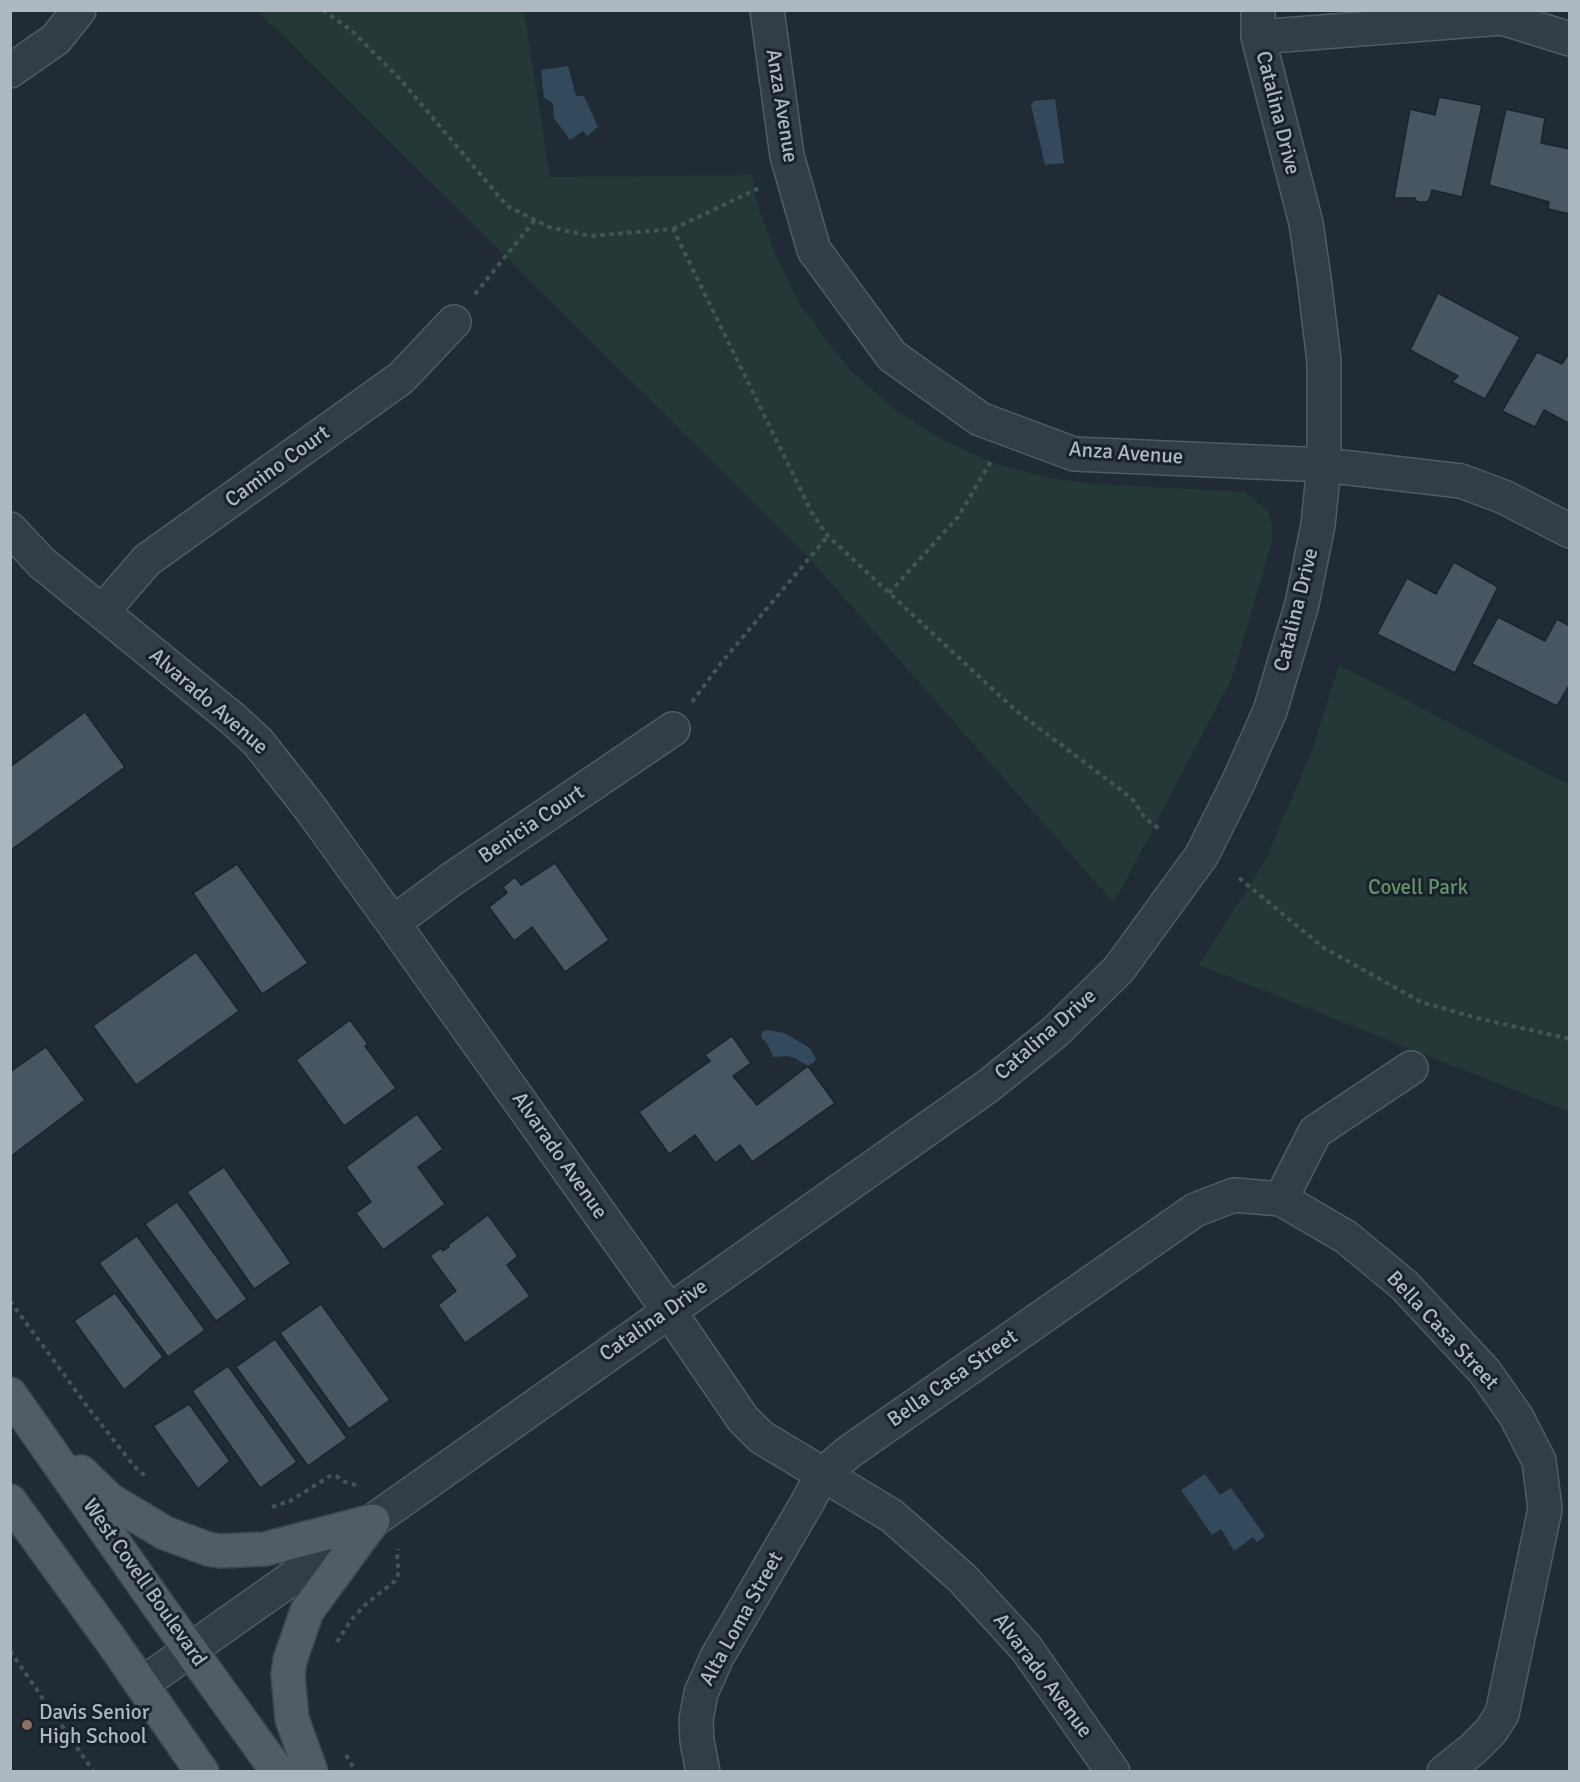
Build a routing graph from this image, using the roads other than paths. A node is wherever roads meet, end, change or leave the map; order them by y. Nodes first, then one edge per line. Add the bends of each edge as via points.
1 (79, 10) edge
2 (766, 10) edge
3 (1258, 24) edge
4 (1569, 39) edge
5 (10, 71) edge
6 (454, 322) road end
7 (1324, 465) junction
8 (10, 529) edge
9 (1569, 531) edge
10 (102, 612) junction
11 (673, 729) road end
12 (393, 923) junction
13 (1411, 1068) dead end
14 (1281, 1199) junction
15 (669, 1311) junction
16 (10, 1394) edge
17 (34, 1428) junction
18 (822, 1475) junction
19 (10, 1501) edge
20 (373, 1521) junction
21 (190, 1650) junction
22 (142, 1684) junction
23 (202, 1772) edge
24 (278, 1772) edge
25 (311, 1772) edge
26 (703, 1772) edge
27 (1113, 1772) edge
28 (1444, 1772) edge

1 - 5 street via 56,39
2 - 7 street, Anza Avenue via 788,156 814,250 892,356 980,419 1074,454
3 - 4 street via 1503,18
3 - 7 street, Catalina Drive via 1313,267 1324,361
6 - 10 street, Camino Court via 401,378 147,560
7 - 9 street, Anza Avenue via 1461,482 1504,497
7 - 15 street, Catalina Drive via 1318,525 1302,604 1270,711 1202,855 1119,969 1055,1032 988,1086
8 - 10 street, Alvarado Avenue via 42,563
10 - 12 street, Alvarado Avenue via 258,742
11 - 12 street, Benicia Court
12 - 15 street, Alvarado Avenue
13 - 14 street via 1315,1132
14 - 18 street, Bella Casa Street via 1234,1195 1195,1210 849,1452
14 - 28 street, Bella Casa Street via 1346,1237 1404,1284 1485,1372 1516,1416 1539,1461 1545,1509 1502,1714 1491,1731
15 - 18 street, Alvarado Avenue via 743,1419 761,1437
15 - 20 street, Catalina Drive
16 - 17 main road, West Covell Boulevard
17 - 20 main road via 110,1500 165,1533 208,1549 265,1549
17 - 21 main road, West Covell Boulevard
18 - 26 street, Alta Loma Street via 717,1657 701,1693 696,1731
18 - 27 street, Alvarado Avenue via 892,1516 962,1578 1026,1648
19 - 22 main road
20 - 21 street, Catalina Drive
20 - 25 main road via 307,1611 290,1660 292,1719
21 - 22 street, Catalina Drive
21 - 24 main road, West Covell Boulevard
22 - 23 main road

